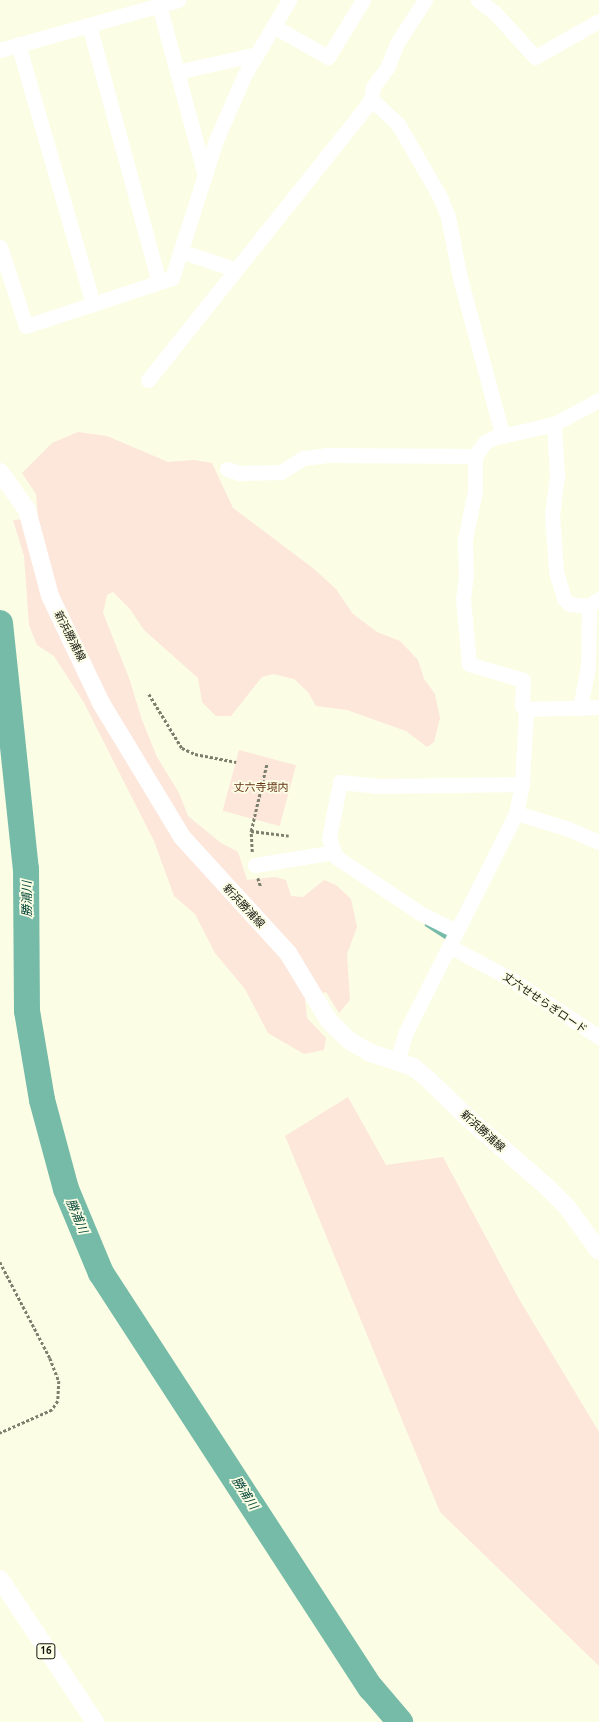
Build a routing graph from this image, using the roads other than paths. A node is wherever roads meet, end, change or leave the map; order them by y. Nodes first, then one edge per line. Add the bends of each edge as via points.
1 (178, 0) edge
2 (289, 0) edge
3 (363, 0) edge
4 (425, 0) edge
5 (478, 0) edge
6 (159, 5) junction
7 (599, 21) edge
8 (89, 25) junction
9 (273, 26) junction
10 (18, 44) junction
11 (0, 50) edge
12 (257, 54) junction
13 (177, 72) junction
14 (371, 99) junction
15 (205, 176) junction
16 (0, 247) edge
17 (180, 252) junction
18 (234, 269) junction
19 (159, 282) junction
20 (93, 304) junction
21 (148, 380) dead end
22 (599, 400) edge
23 (554, 424) junction
24 (502, 434) junction
25 (475, 456) junction
26 (227, 469) dead end
27 (0, 472) edge
28 (594, 603) edge
29 (599, 707) edge
30 (580, 708) junction
31 (526, 709) junction
32 (522, 784) junction
33 (516, 813) junction
34 (599, 842) edge
35 (332, 845) junction
36 (255, 865) road end
37 (456, 930) junction
38 (449, 946) junction
39 (599, 1038) edge
40 (397, 1061) junction
41 (599, 1252) edge
42 (0, 1579) edge
43 (95, 1722) edge

1 - 6 street
2 - 9 street
3 - 9 street via 328,57
4 - 14 street via 397,43 387,68 373,87
5 - 7 street via 495,13 535,57
6 - 8 street
6 - 13 street
8 - 10 street
8 - 19 street
9 - 12 street
10 - 11 street
10 - 20 street
12 - 13 street
12 - 15 street via 216,140
13 - 15 street
14 - 18 street via 254,250
14 - 24 street via 398,124 440,197 448,217 460,278
15 - 17 street
16 - 20 street via 26,326
17 - 18 street
17 - 19 street via 172,278
18 - 21 street
19 - 20 street
22 - 23 street
23 - 24 street
23 - 28 street via 557,475 552,513 556,572 564,599 570,604
24 - 25 street via 485,442
25 - 26 street via 326,455 303,458 281,472 239,473
25 - 31 street via 475,491 465,539 466,575 463,599 469,664 523,680 522,706
27 - 40 main road, 新浜勝浦線 via 27,510 50,596 101,703 167,816 195,852 288,953 329,1021 350,1042 371,1053
28 - 30 street via 588,666
29 - 30 street
30 - 31 street
31 - 32 street
32 - 33 street
32 - 35 street via 376,786 340,782
33 - 34 street via 566,828
33 - 37 street
35 - 36 street
35 - 37 street via 336,857 420,913
37 - 38 street
38 - 39 street, 丈六せせらぎロード via 511,979
38 - 40 street via 406,1032
40 - 41 main road, 新浜勝浦線 via 413,1067 430,1081 468,1120 548,1188 567,1207
42 - 43 main road, 16

